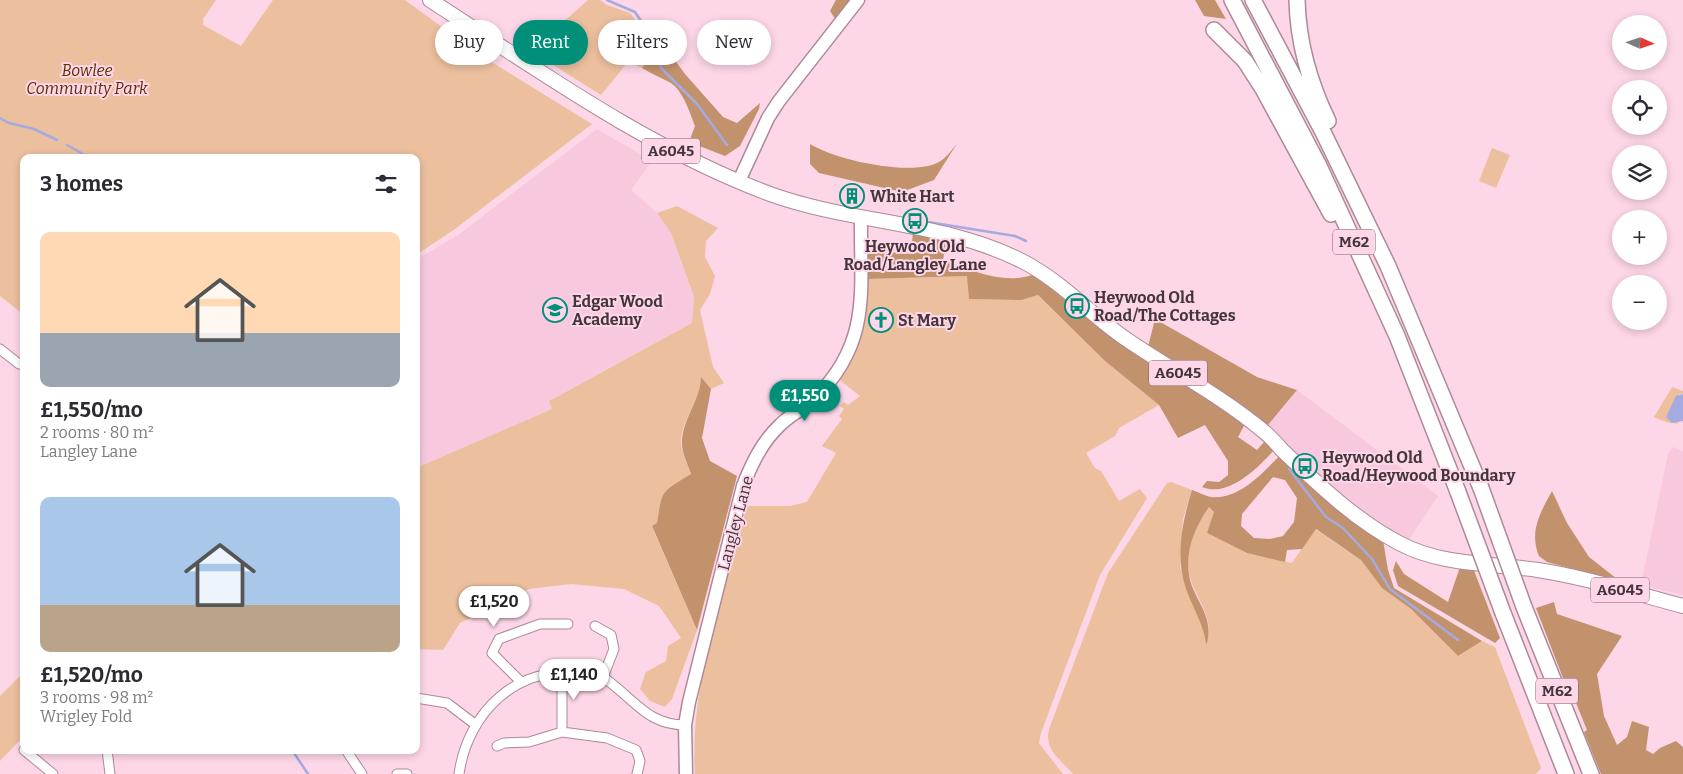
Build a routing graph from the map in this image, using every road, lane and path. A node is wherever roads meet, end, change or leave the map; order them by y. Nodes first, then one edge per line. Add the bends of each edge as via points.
1 (430, 0) edge
2 (858, 0) edge
3 (1232, 0) edge
4 (1253, 0) edge
5 (1297, 0) edge
6 (1214, 30) dead end
7 (738, 181) junction
8 (860, 218) junction
9 (1388, 266) junction
10 (1397, 336) junction
11 (0, 349) edge
12 (19, 364) dead end
13 (1683, 606) edge
14 (568, 624) dead end
15 (595, 626) dead end
16 (562, 671) junction
17 (603, 677) junction
18 (520, 681) junction
19 (420, 699) edge
20 (476, 725) junction
21 (685, 726) junction
22 (562, 732) junction
23 (497, 746) dead end
24 (25, 754) edge
25 (107, 754) edge
26 (349, 754) edge
27 (53, 774) edge
28 (110, 774) edge
29 (362, 774) edge
30 (397, 774) edge
31 (407, 774) edge
32 (459, 774) edge
33 (637, 774) edge
34 (686, 774) edge
35 (1566, 774) edge
36 (1590, 774) edge

1 - 7 main road, A6045 via 655,142
2 - 7 street via 778,101
3 - 10 highway, M62 via 1319,166
4 - 9 highway, M62 via 1323,132
5 - 9 highway, M62 via 1298,22 1320,105 1370,213
6 - 10 highway, M62 via 1245,61 1263,89
7 - 8 main road, A6045 via 794,202
8 - 13 main road, A6045 via 908,224 948,234 991,248 1040,272 1124,338 1250,421 1350,511 1420,553 1557,574
8 - 21 street, Langley Lane via 861,306 856,334 844,361 817,396 780,425 752,462 743,486
9 - 36 highway, M62, bridge via 1481,488
10 - 35 highway, M62, bridge
11 - 12 street
14 - 18 street via 540,624 499,639 492,653
15 - 17 street via 611,635 614,649
16 - 17 street
16 - 18 street
16 - 22 street
17 - 21 street via 655,719 668,725
18 - 20 street via 493,703
19 - 20 street via 447,703
20 - 32 street via 462,756
21 - 34 street, Langley Lane
22 - 23 street via 528,742
22 - 33 street via 607,738 636,750 640,760
24 - 27 street
25 - 28 street
26 - 29 street
30 - 31 street

